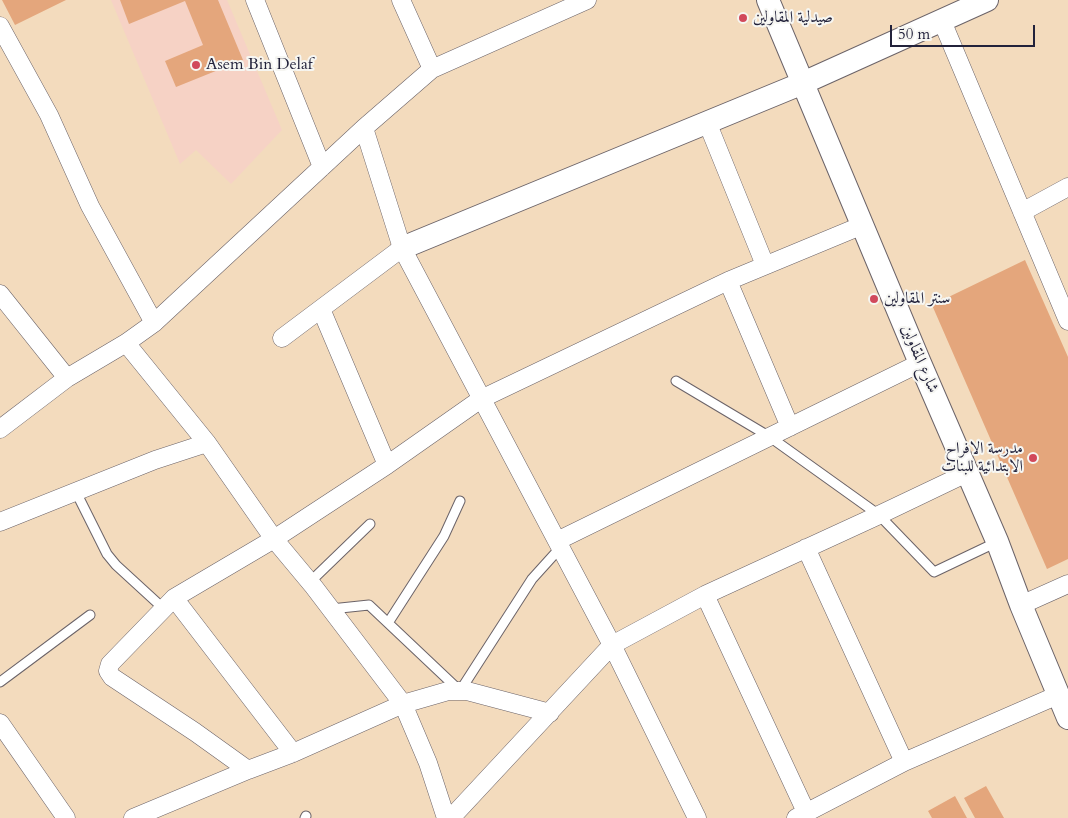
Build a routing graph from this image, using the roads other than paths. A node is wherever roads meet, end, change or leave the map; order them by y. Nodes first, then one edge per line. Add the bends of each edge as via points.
1 (255, 0) edge
2 (401, 0) edge
3 (587, 0) edge
4 (768, 0) edge
5 (987, 0) edge
6 (942, 21) junction
7 (0, 26) edge
8 (432, 70) junction
9 (803, 83) junction
10 (707, 122) junction
11 (364, 128) junction
12 (322, 167) junction
13 (1068, 187) edge
14 (1022, 212) junction
15 (863, 225) junction
16 (402, 248) junction
17 (765, 265) junction
18 (728, 281) junction
19 (0, 294) edge
20 (321, 309) junction
21 (1068, 320) edge
22 (154, 323) junction
23 (282, 338) dead end
24 (126, 343) junction
25 (920, 363) junction
26 (67, 378) junction
27 (676, 381) dead end
28 (481, 399) junction
29 (790, 426) junction
30 (0, 429) edge
31 (770, 437) junction
32 (207, 443) junction
33 (386, 465) junction
34 (967, 473) junction
35 (76, 492) junction
36 (460, 501) dead end
37 (879, 515) junction
38 (0, 522) edge
39 (370, 524) dead end
40 (274, 539) junction
41 (997, 541) junction
42 (558, 544) junction
43 (806, 548) junction
44 (310, 582) junction
45 (1068, 584) edge
46 (705, 595) junction
47 (169, 604) junction
48 (1021, 605) junction
49 (331, 610) junction
50 (90, 615) dead end
51 (388, 623) junction
52 (612, 645) junction
53 (0, 682) edge
54 (460, 690) junction
55 (1058, 695) junction
56 (403, 704) junction
57 (550, 713) junction
58 (1068, 718) edge
59 (0, 723) edge
60 (294, 753) junction
61 (904, 762) junction
62 (248, 770) junction
63 (801, 815) edge
64 (66, 818) edge
65 (133, 818) edge
66 (446, 818) edge
67 (452, 818) edge
68 (697, 818) edge

1 - 12 street
2 - 8 street
3 - 8 street
4 - 9 street, شارع المقاولين
5 - 6 street
6 - 9 street
6 - 14 street
7 - 22 street via 49,115 90,206
8 - 11 street
9 - 10 street
9 - 15 street, شارع المقاولين
10 - 16 street
10 - 17 street
11 - 12 street
11 - 16 street
12 - 22 street
13 - 14 street
14 - 21 street
15 - 17 street
15 - 25 street, شارع المقاولين
16 - 20 street
16 - 28 street
17 - 18 street
18 - 28 street
18 - 29 street
19 - 26 street
20 - 23 street
20 - 33 street
22 - 24 street
24 - 26 street
24 - 32 street
25 - 29 street
25 - 34 street, شارع المقاولين
26 - 30 street
27 - 31 lane
28 - 33 street
28 - 42 street
29 - 31 street
31 - 37 lane
31 - 42 street
32 - 35 street
32 - 40 street
33 - 40 street
34 - 37 street
34 - 41 street, شارع المقاولين
35 - 38 street
35 - 47 lane via 107,554 116,565
36 - 51 lane via 444,536
37 - 41 lane via 934,572
37 - 43 street
39 - 44 lane
40 - 44 street
40 - 47 street
41 - 48 street, شارع المقاولين
42 - 52 street
42 - 54 lane
43 - 46 street
43 - 61 street
44 - 49 street
45 - 48 street
46 - 52 street
46 - 63 street
47 - 60 street
47 - 62 street via 110,664 108,670 112,676
48 - 55 street, شارع المقاولين
49 - 51 lane via 369,606
49 - 56 street
50 - 53 lane
51 - 54 lane
52 - 57 street
52 - 68 street
54 - 56 street
54 - 57 street
55 - 58 street, شارع المقاولين
55 - 61 street
56 - 60 street
56 - 66 street via 428,763
57 - 67 street
59 - 64 street
60 - 62 street
61 - 63 street
62 - 65 street

